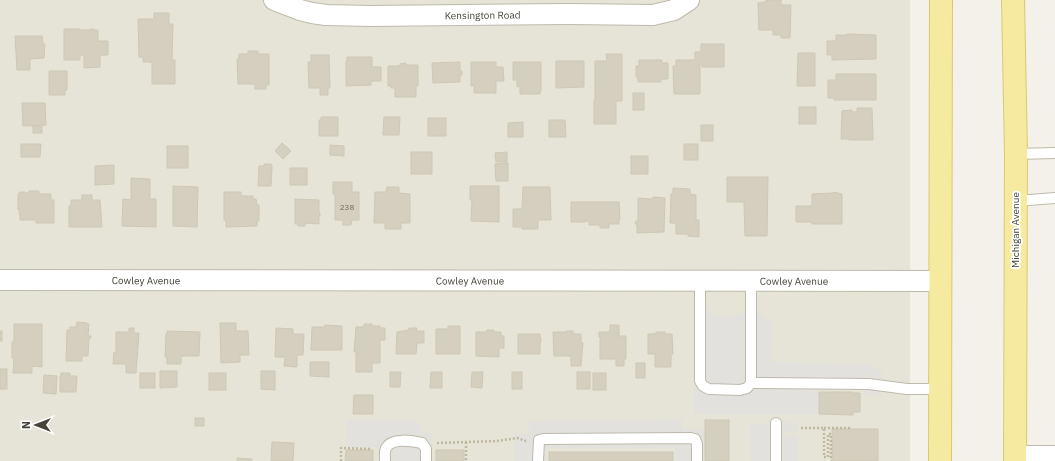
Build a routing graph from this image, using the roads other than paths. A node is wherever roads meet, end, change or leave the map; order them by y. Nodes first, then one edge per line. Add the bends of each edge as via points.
1 (274, 0) edge
2 (689, 0) edge
3 (940, 0) edge
4 (1013, 0) edge
5 (569, 7) edge
6 (1055, 153) edge
7 (1016, 154) junction
8 (1055, 198) edge
9 (1015, 201) junction
10 (0, 280) edge
11 (700, 281) junction
12 (751, 281) junction
13 (940, 281) junction
14 (751, 383) junction
15 (940, 389) junction
16 (776, 422) dead end
17 (1055, 456) edge
18 (1015, 458) edge
19 (385, 461) edge
20 (426, 461) edge
21 (538, 461) edge
22 (697, 461) edge
23 (776, 461) edge
24 (940, 461) edge

1 - 5 street, Kensington Road via 300,10 326,15
2 - 5 street, Kensington Road via 674,10 653,15
3 - 13 main road
4 - 7 main road, Michigan Avenue
6 - 7 lane
7 - 9 main road, Michigan Avenue
8 - 9 lane
9 - 18 main road, Michigan Avenue
10 - 11 street, Cowley Avenue
11 - 12 street, Cowley Avenue
11 - 14 lane via 700,381 709,389 740,390 747,388
12 - 13 street, Cowley Avenue
12 - 14 lane
13 - 15 main road
14 - 15 lane via 869,384 907,389
15 - 24 main road
16 - 23 lane
17 - 18 street
19 - 20 lane via 385,449 394,442 422,443 426,449
21 - 22 lane via 539,440 543,439 691,438 695,439 697,444

